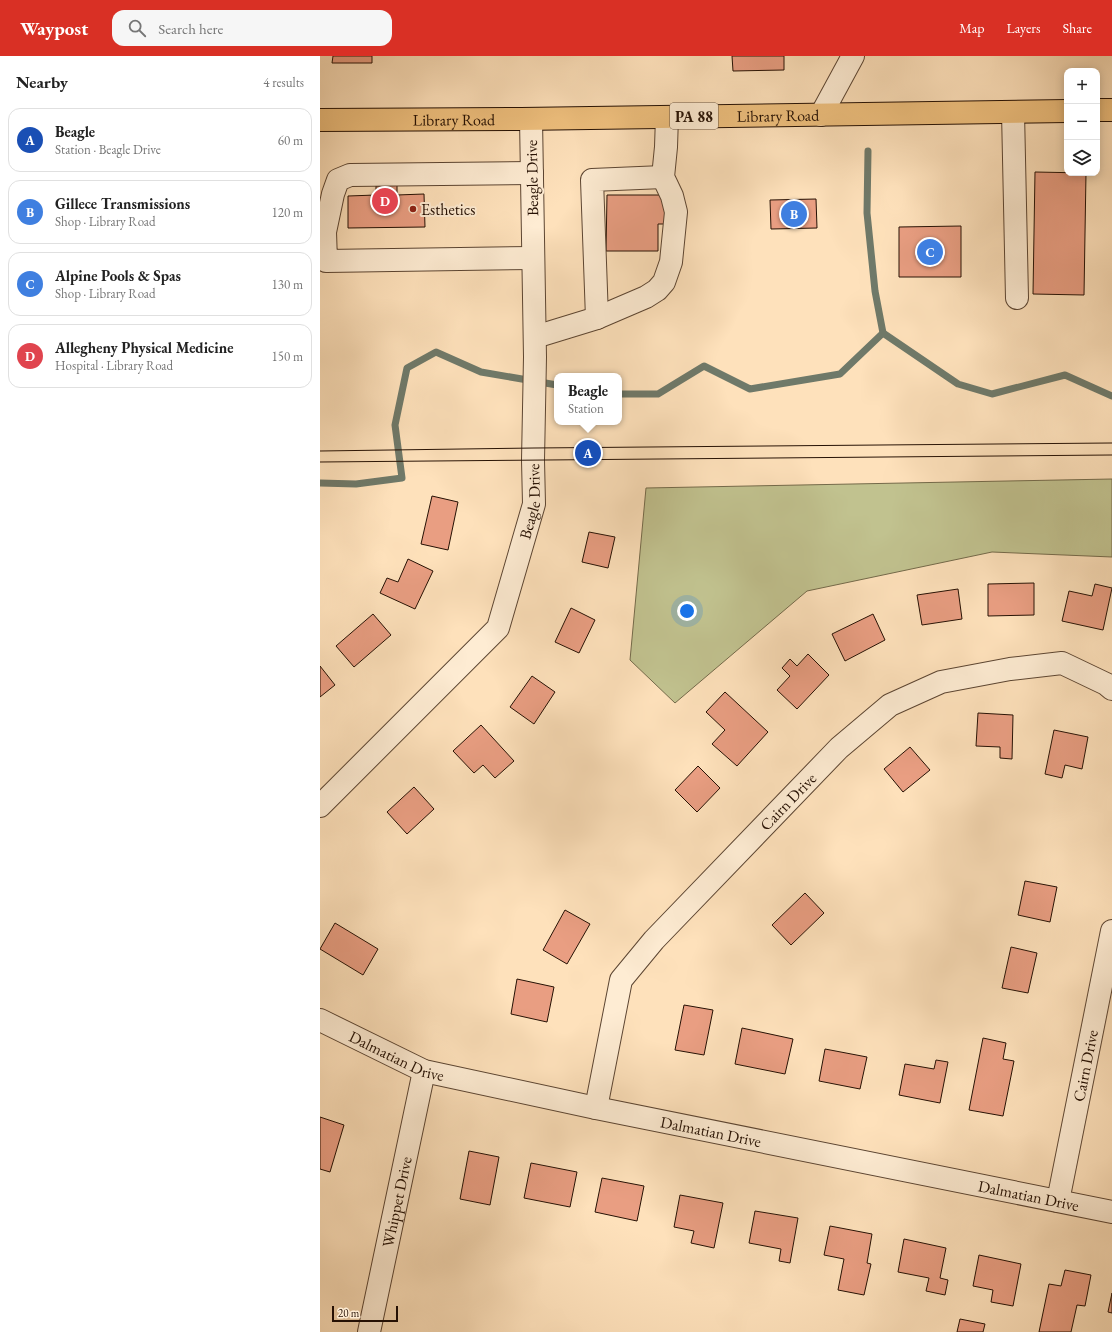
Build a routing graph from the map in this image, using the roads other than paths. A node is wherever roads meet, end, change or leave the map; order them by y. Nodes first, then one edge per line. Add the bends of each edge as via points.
1 (853, 56) edge
2 (1100, 110) edge
3 (1112, 110) edge
4 (1064, 111) edge
5 (1013, 112) junction
6 (821, 114) junction
7 (666, 117) junction
8 (531, 119) junction
9 (320, 120) edge
10 (532, 173) junction
11 (663, 177) junction
12 (534, 258) junction
13 (1017, 298) dead end
14 (597, 318) junction
15 (535, 347) junction
16 (1112, 689) edge
17 (320, 806) edge
18 (1112, 931) edge
19 (320, 1020) edge
20 (424, 1071) junction
21 (596, 1108) junction
22 (1058, 1201) junction
23 (1112, 1212) edge
24 (369, 1332) edge

1 - 6 street
2 - 3 main road
4 - 5 main road, Library Road / PA 88
5 - 6 main road, Library Road / PA 88
5 - 13 street
6 - 7 main road, Library Road / PA 88
7 - 8 main road, Library Road / PA 88
7 - 11 street
8 - 9 main road, Library Road / PA 88
8 - 10 street, Beagle Drive
10 - 12 street, Beagle Drive
10 - 12 street via 350,176 338,180 332,194 325,232 326,261
11 - 14 street via 676,212 671,262 664,282 646,297
11 - 14 street via 592,180
12 - 15 street, Beagle Drive
14 - 15 street
15 - 17 street, Beagle Drive via 534,504 498,628
16 - 21 street, Cairn Drive via 1062,663 1010,669 941,682 890,705 839,748 654,940 621,980
18 - 22 street, Cairn Drive
19 - 20 street, Dalmatian Drive
20 - 21 street, Dalmatian Drive
20 - 24 street, Whippet Drive
21 - 22 street, Dalmatian Drive
22 - 23 street, Dalmatian Drive

